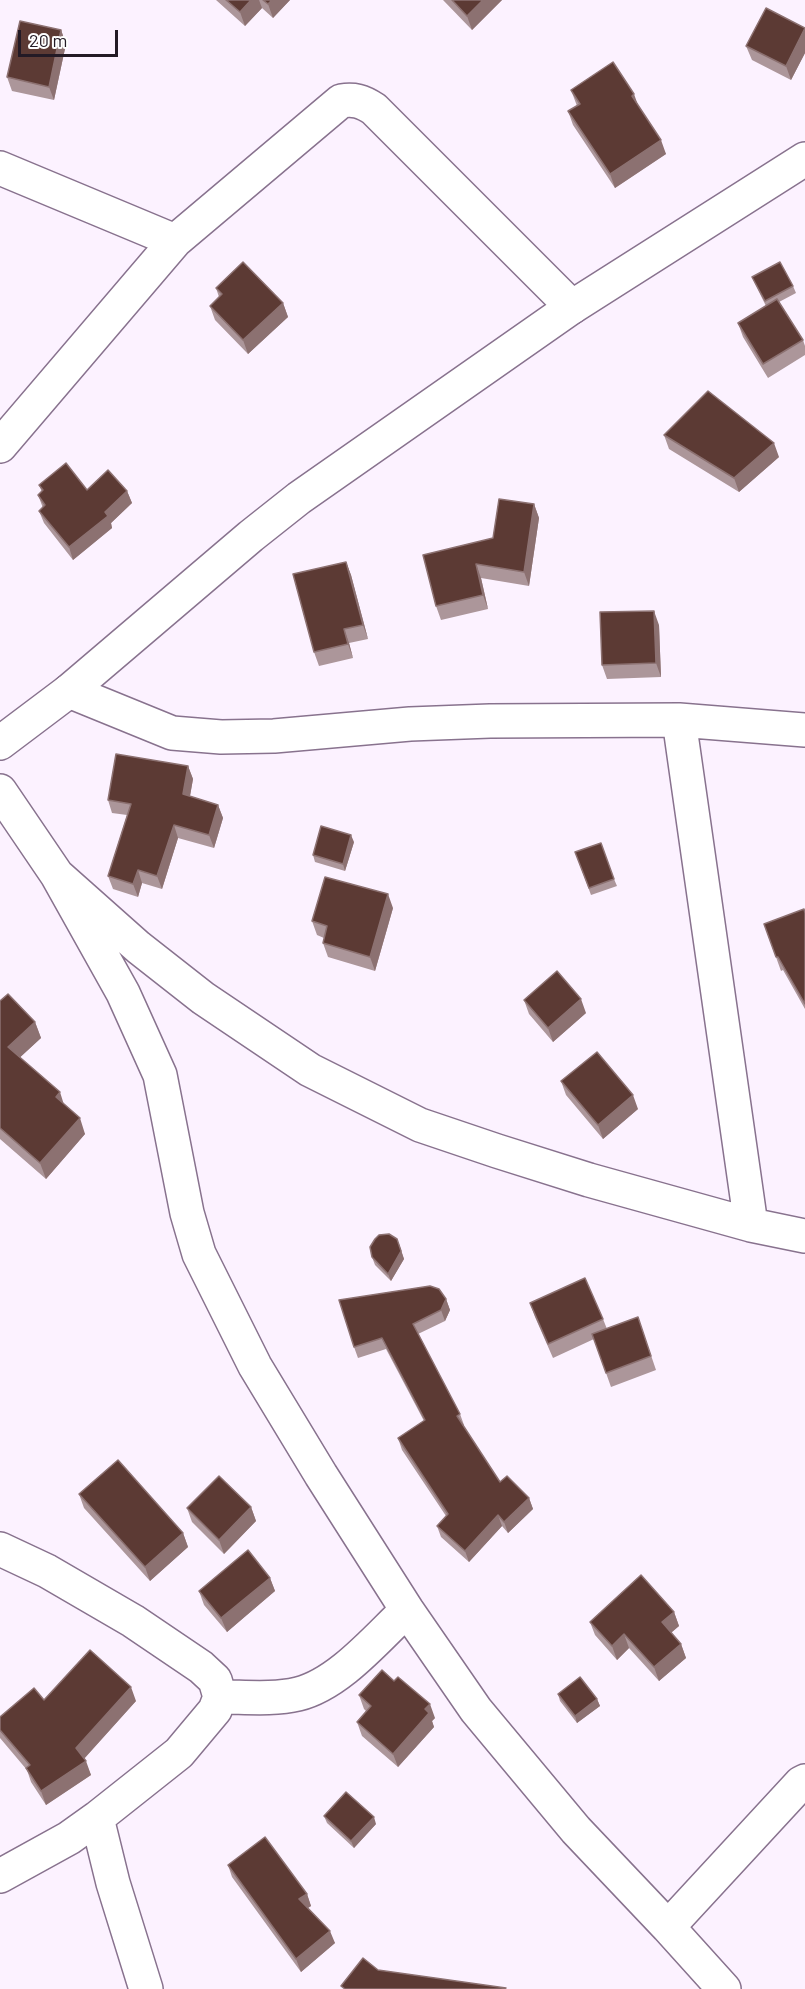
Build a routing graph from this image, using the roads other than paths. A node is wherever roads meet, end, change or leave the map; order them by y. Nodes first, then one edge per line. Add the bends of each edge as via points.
1 (805, 160) edge
2 (0, 168) edge
3 (175, 242) junction
4 (572, 307) junction
5 (0, 446) edge
6 (69, 691) junction
7 (679, 720) junction
8 (805, 730) edge
9 (0, 743) edge
10 (0, 790) edge
11 (57, 875) junction
12 (751, 1225) junction
13 (805, 1236) edge
14 (0, 1549) edge
15 (406, 1610) junction
16 (220, 1697) junction
17 (805, 1781) edge
18 (97, 1818) junction
19 (0, 1876) edge
20 (668, 1927) junction
21 (146, 1989) edge
22 (724, 1989) edge

1 - 4 street
2 - 3 street
3 - 4 street via 341,101 351,99 374,109
3 - 5 street
4 - 6 street via 299,498
6 - 7 street via 172,733 221,737 490,721
6 - 9 street
7 - 8 street
7 - 12 street
10 - 11 street
11 - 12 street via 202,998 310,1070 420,1125 589,1180
11 - 15 street via 123,993 160,1075 199,1254 255,1366
12 - 13 street
14 - 16 street via 47,1571 133,1621 201,1667 214,1680
15 - 16 street via 342,1671 320,1686 274,1697
15 - 20 street via 476,1710 576,1830
16 - 18 street via 178,1753
17 - 20 street
18 - 19 street
18 - 21 street
20 - 22 street

